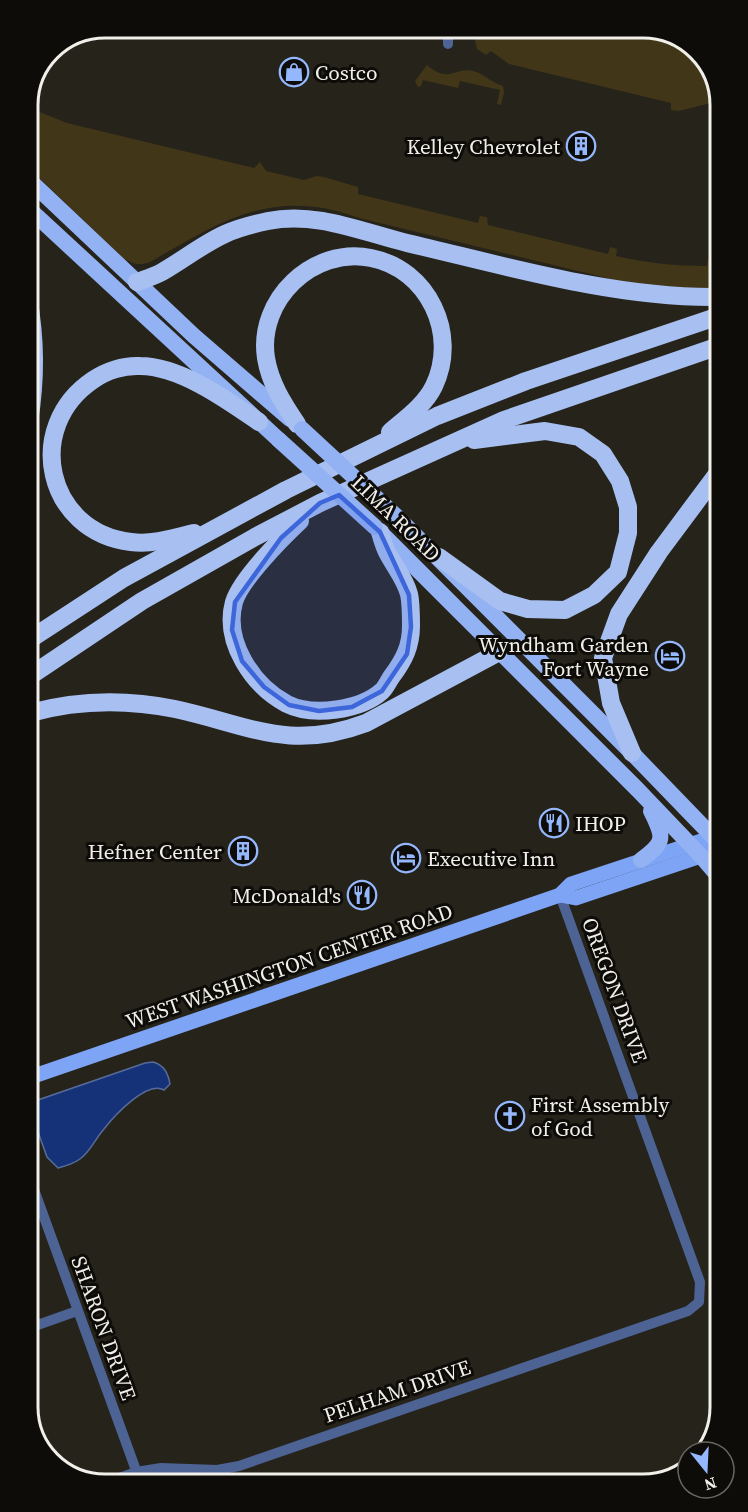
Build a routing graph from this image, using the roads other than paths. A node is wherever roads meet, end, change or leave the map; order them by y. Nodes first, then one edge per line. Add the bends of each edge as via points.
1 (448, 38) edge
2 (448, 44) dead end
3 (38, 188) edge
4 (38, 216) edge
5 (137, 282) junction
6 (710, 297) edge
7 (710, 319) edge
8 (710, 349) edge
9 (259, 422) junction
10 (300, 427) junction
11 (449, 444) junction
12 (372, 448) junction
13 (710, 483) edge
14 (320, 503) junction
15 (227, 522) junction
16 (378, 530) junction
17 (439, 557) junction
18 (38, 634) edge
19 (499, 652) junction
20 (38, 671) edge
21 (38, 711) edge
22 (632, 753) junction
23 (642, 794) junction
24 (710, 837) edge
25 (710, 846) edge
26 (697, 851) junction
27 (641, 860) junction
28 (710, 866) edge
29 (561, 895) junction
30 (38, 1075) edge
31 (38, 1201) edge
32 (699, 1302) joint
33 (77, 1311) junction
34 (38, 1325) edge
35 (136, 1472) junction
36 (130, 1474) edge

1 - 2 street
3 - 5 highway, LIMA ROAD
4 - 9 highway, LIMA ROAD
5 - 6 highway via 160,274 224,234 270,220 290,219 333,223 532,272 640,293
5 - 10 highway, LIMA ROAD
7 - 12 highway via 526,381 437,416
8 - 11 highway via 548,404
9 - 15 highway via 222,396 189,380 159,368 140,366 99,375 83,386 68,402 52,436 53,474 64,500 89,528 110,539 133,543 159,541
9 - 16 highway, LIMA ROAD, bridge
10 - 12 highway via 277,392 266,357 269,318 279,298 295,279 315,265 333,259 370,258 391,264 425,291 437,312 444,350 441,369 429,394
10 - 17 highway, LIMA ROAD, bridge
11 - 14 highway
11 - 17 highway via 545,432 579,437 603,454 620,481 628,507 628,533 618,572 594,595 565,610 528,609 500,601
12 - 15 highway
13 - 22 highway via 619,614 603,658 611,703
14 - 16 highway via 281,538 235,602 232,630 242,661 264,687 289,705 319,711 352,707 382,691 407,654 411,627 409,594
14 - 20 highway via 142,601
15 - 18 highway via 124,578
16 - 19 highway, LIMA ROAD
17 - 22 highway, LIMA ROAD
19 - 21 highway via 366,723 313,737 267,734 147,704 86,702
19 - 23 highway, LIMA ROAD
22 - 24 highway, LIMA ROAD
23 - 26 highway, LIMA ROAD
23 - 27 highway via 662,839
25 - 26 main road, WEST WASHINGTON CENTER ROAD
26 - 27 main road, WEST WASHINGTON CENTER ROAD
26 - 28 highway, LIMA ROAD
26 - 29 main road, WEST WASHINGTON CENTER ROAD via 576,898
27 - 29 main road, WEST WASHINGTON CENTER ROAD via 571,884
29 - 30 main road, WEST WASHINGTON CENTER ROAD
29 - 32 street, OREGON DRIVE via 700,1282
31 - 33 street, SHARON DRIVE
32 - 35 street, PELHAM DRIVE via 688,1311 239,1466
33 - 34 street
33 - 35 street, SHARON DRIVE
35 - 36 street, PELHAM DRIVE

